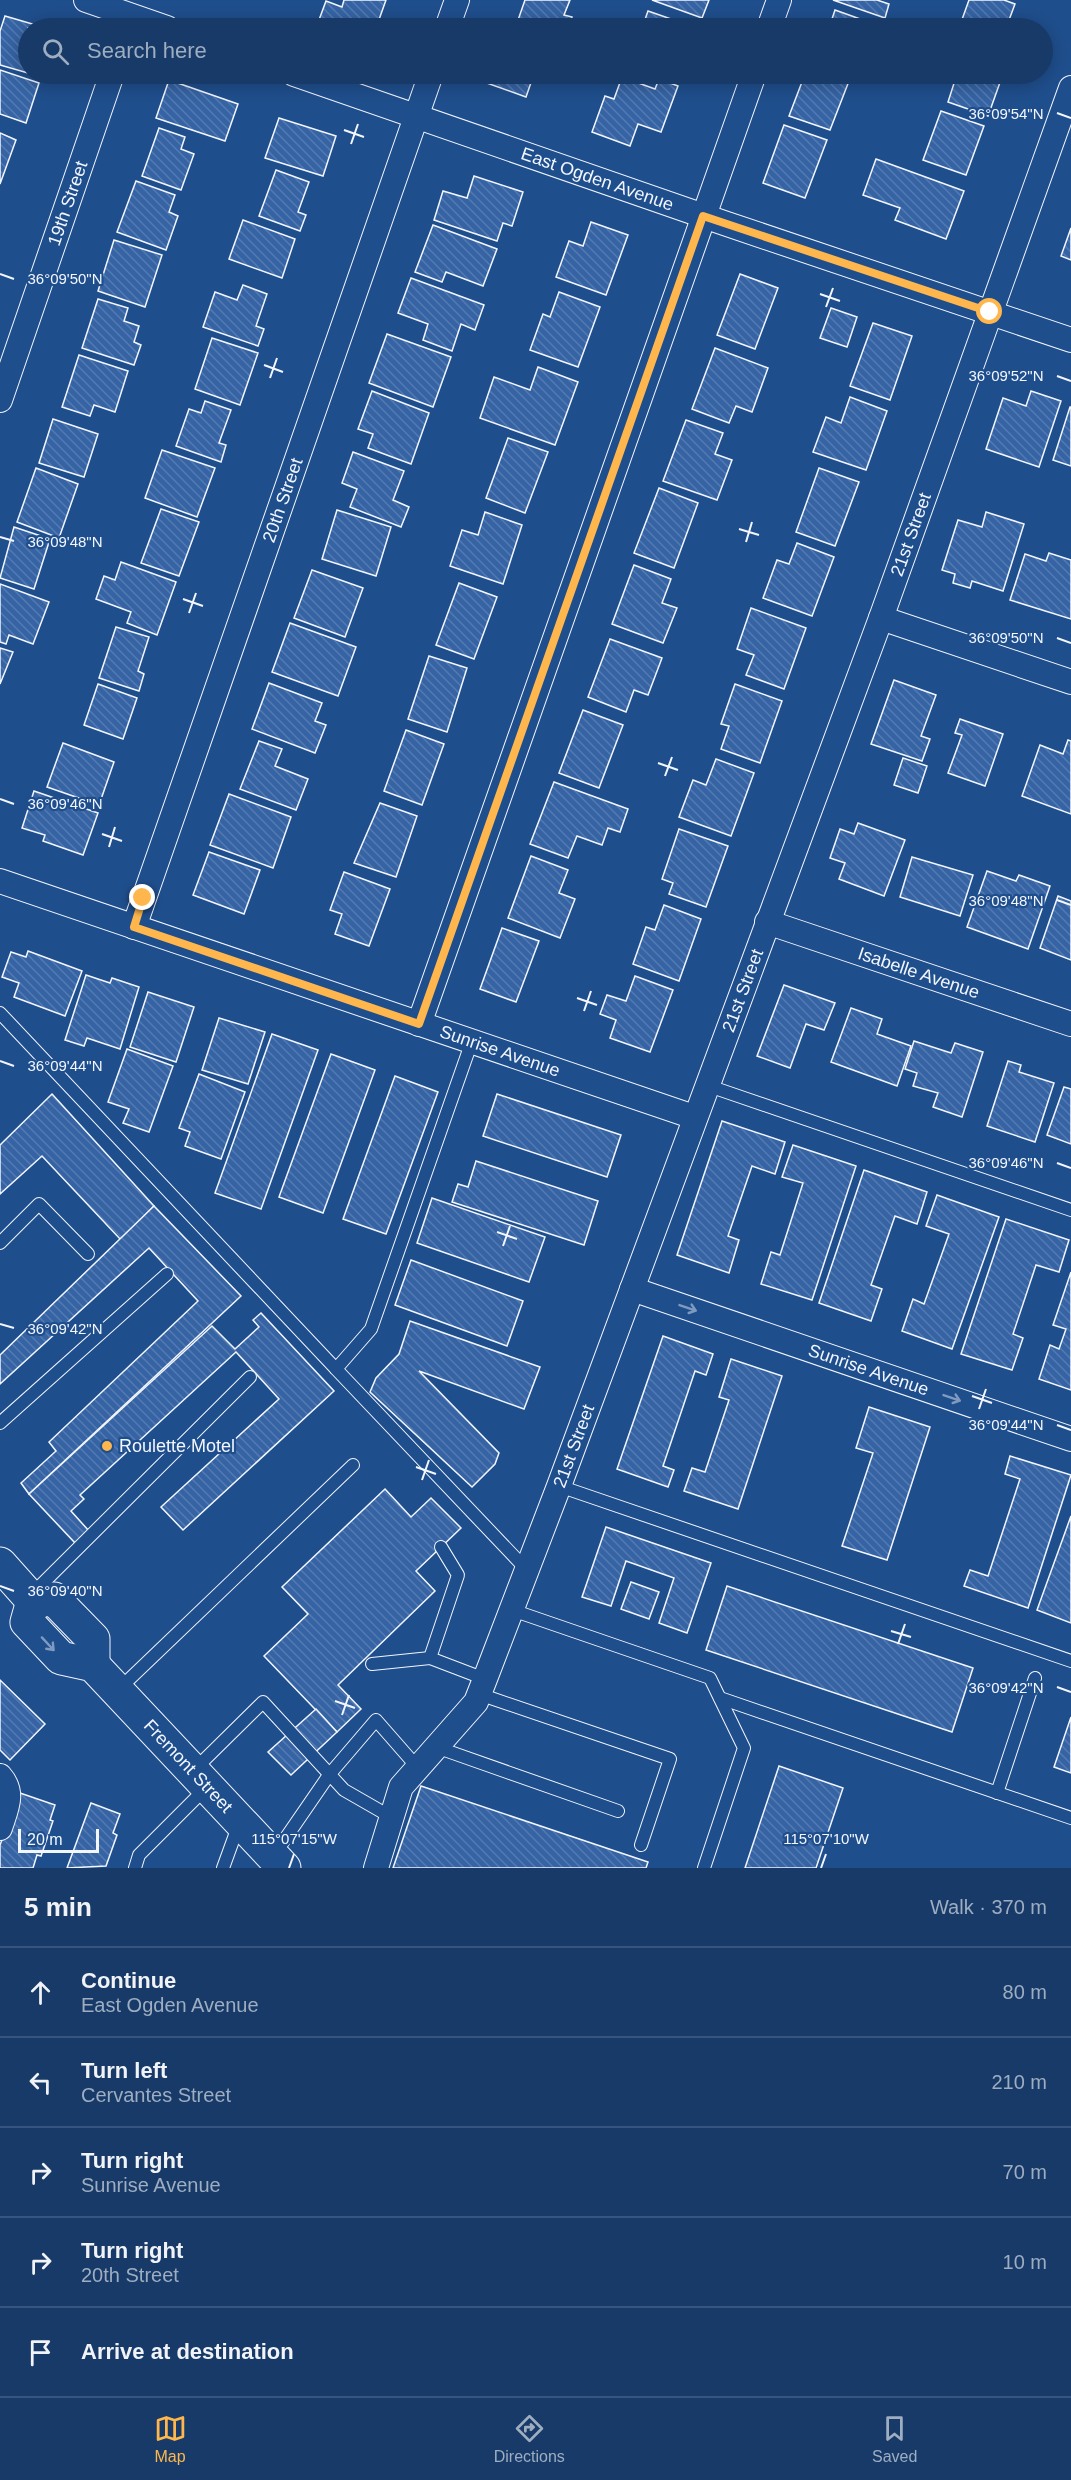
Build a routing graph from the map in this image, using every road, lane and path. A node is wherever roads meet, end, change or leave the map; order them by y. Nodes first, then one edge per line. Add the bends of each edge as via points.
1 (86, 0) edge
2 (457, 0) edge
3 (779, 0) edge
4 (132, 15) edge
5 (451, 18) edge
6 (773, 18) edge
7 (109, 84) edge
8 (323, 84) edge
9 (427, 84) edge
10 (750, 84) edge
11 (1069, 100) edge
12 (416, 116) junction
13 (703, 216) junction
14 (990, 312) junction
15 (1071, 340) edge
16 (0, 400) edge
17 (881, 618) junction
18 (1071, 682) edge
19 (0, 881) edge
20 (767, 921) junction
21 (134, 927) junction
22 (0, 1013) edge
23 (419, 1024) junction
24 (1071, 1024) edge
25 (472, 1041) junction
26 (706, 1085) junction
27 (694, 1117) junction
28 (1071, 1210) edge
29 (0, 1243) edge
30 (87, 1254) dead end
31 (167, 1274) dead end
32 (632, 1289) junction
33 (336, 1369) junction
34 (250, 1377) dead end
35 (0, 1424) edge
36 (1071, 1439) edge
37 (353, 1465) dead end
38 (559, 1486) junction
39 (441, 1547) dead end
40 (0, 1564) edge
41 (526, 1569) junction
42 (31, 1598) junction
43 (512, 1610) junction
44 (430, 1658) junction
45 (1071, 1661) edge
46 (372, 1664) dead end
47 (1035, 1678) dead end
48 (482, 1687) junction
49 (118, 1690) junction
50 (720, 1698) junction
51 (436, 1747) junction
52 (418, 1768) junction
53 (329, 1775) junction
54 (0, 1776) edge
55 (200, 1778) junction
56 (997, 1793) junction
57 (618, 1811) dead end
58 (391, 1817) junction
59 (1071, 1818) edge
60 (240, 1821) junction
61 (0, 1828) edge
62 (641, 1845) dead end
63 (279, 1862) edge
64 (135, 1868) edge
65 (223, 1868) edge
66 (376, 1868) edge
67 (704, 1868) edge

1 - 4 street
2 - 5 street
3 - 6 street
7 - 16 street, 19th Street
8 - 12 street, East Ogden Avenue
9 - 12 street, 20th Street
10 - 13 street
11 - 14 street, 21st Street
12 - 13 street, East Ogden Avenue
12 - 21 street, 20th Street
13 - 14 street, East Ogden Avenue
13 - 23 street
14 - 15 street, East Ogden Avenue
14 - 17 street, 21st Street
17 - 18 street
17 - 20 street, 21st Street
19 - 21 street, Sunrise Avenue
20 - 24 street, Isabelle Avenue
20 - 26 street, 21st Street
21 - 23 street, Sunrise Avenue
22 - 33 lane
23 - 25 street, Sunrise Avenue
25 - 27 street, Sunrise Avenue
25 - 33 lane via 371,1329
26 - 27 street, 21st Street
26 - 28 lane
27 - 32 street, 21st Street
29 - 30 lane via 39,1204
31 - 35 lane
32 -> 36 street, Sunrise Avenue
32 - 38 street, 21st Street
33 - 41 lane
34 - 42 lane
37 - 49 lane
38 - 41 street, 21st Street
38 - 45 lane
39 - 44 lane via 458,1575
40 - 42 main road
41 - 43 street, 21st Street
42 - 49 main road, Fremont Street via 27,1622 62,1658 93,1665
43 - 48 street, 21st Street
43 - 50 lane via 710,1678
44 - 46 lane
44 - 48 lane
47 - 56 lane
48 - 51 street, 21st Street via 476,1702
48 - 62 lane via 670,1759
49 - 55 main road, Fremont Street
50 - 56 lane
50 - 67 lane via 744,1748
51 - 52 street, 21st Street
51 - 57 lane
52 - 53 lane via 376,1720
52 - 58 street, 21st Street via 401,1787
53 - 55 lane via 263,1702
53 - 58 lane via 344,1790
53 - 63 lane
54 - 61 street via 10,1798
55 - 60 main road, Fremont Street
55 - 64 lane via 139,1855
56 - 59 lane
58 - 66 street, 21st Street
60 - 63 main road, Fremont Street
60 - 65 lane

